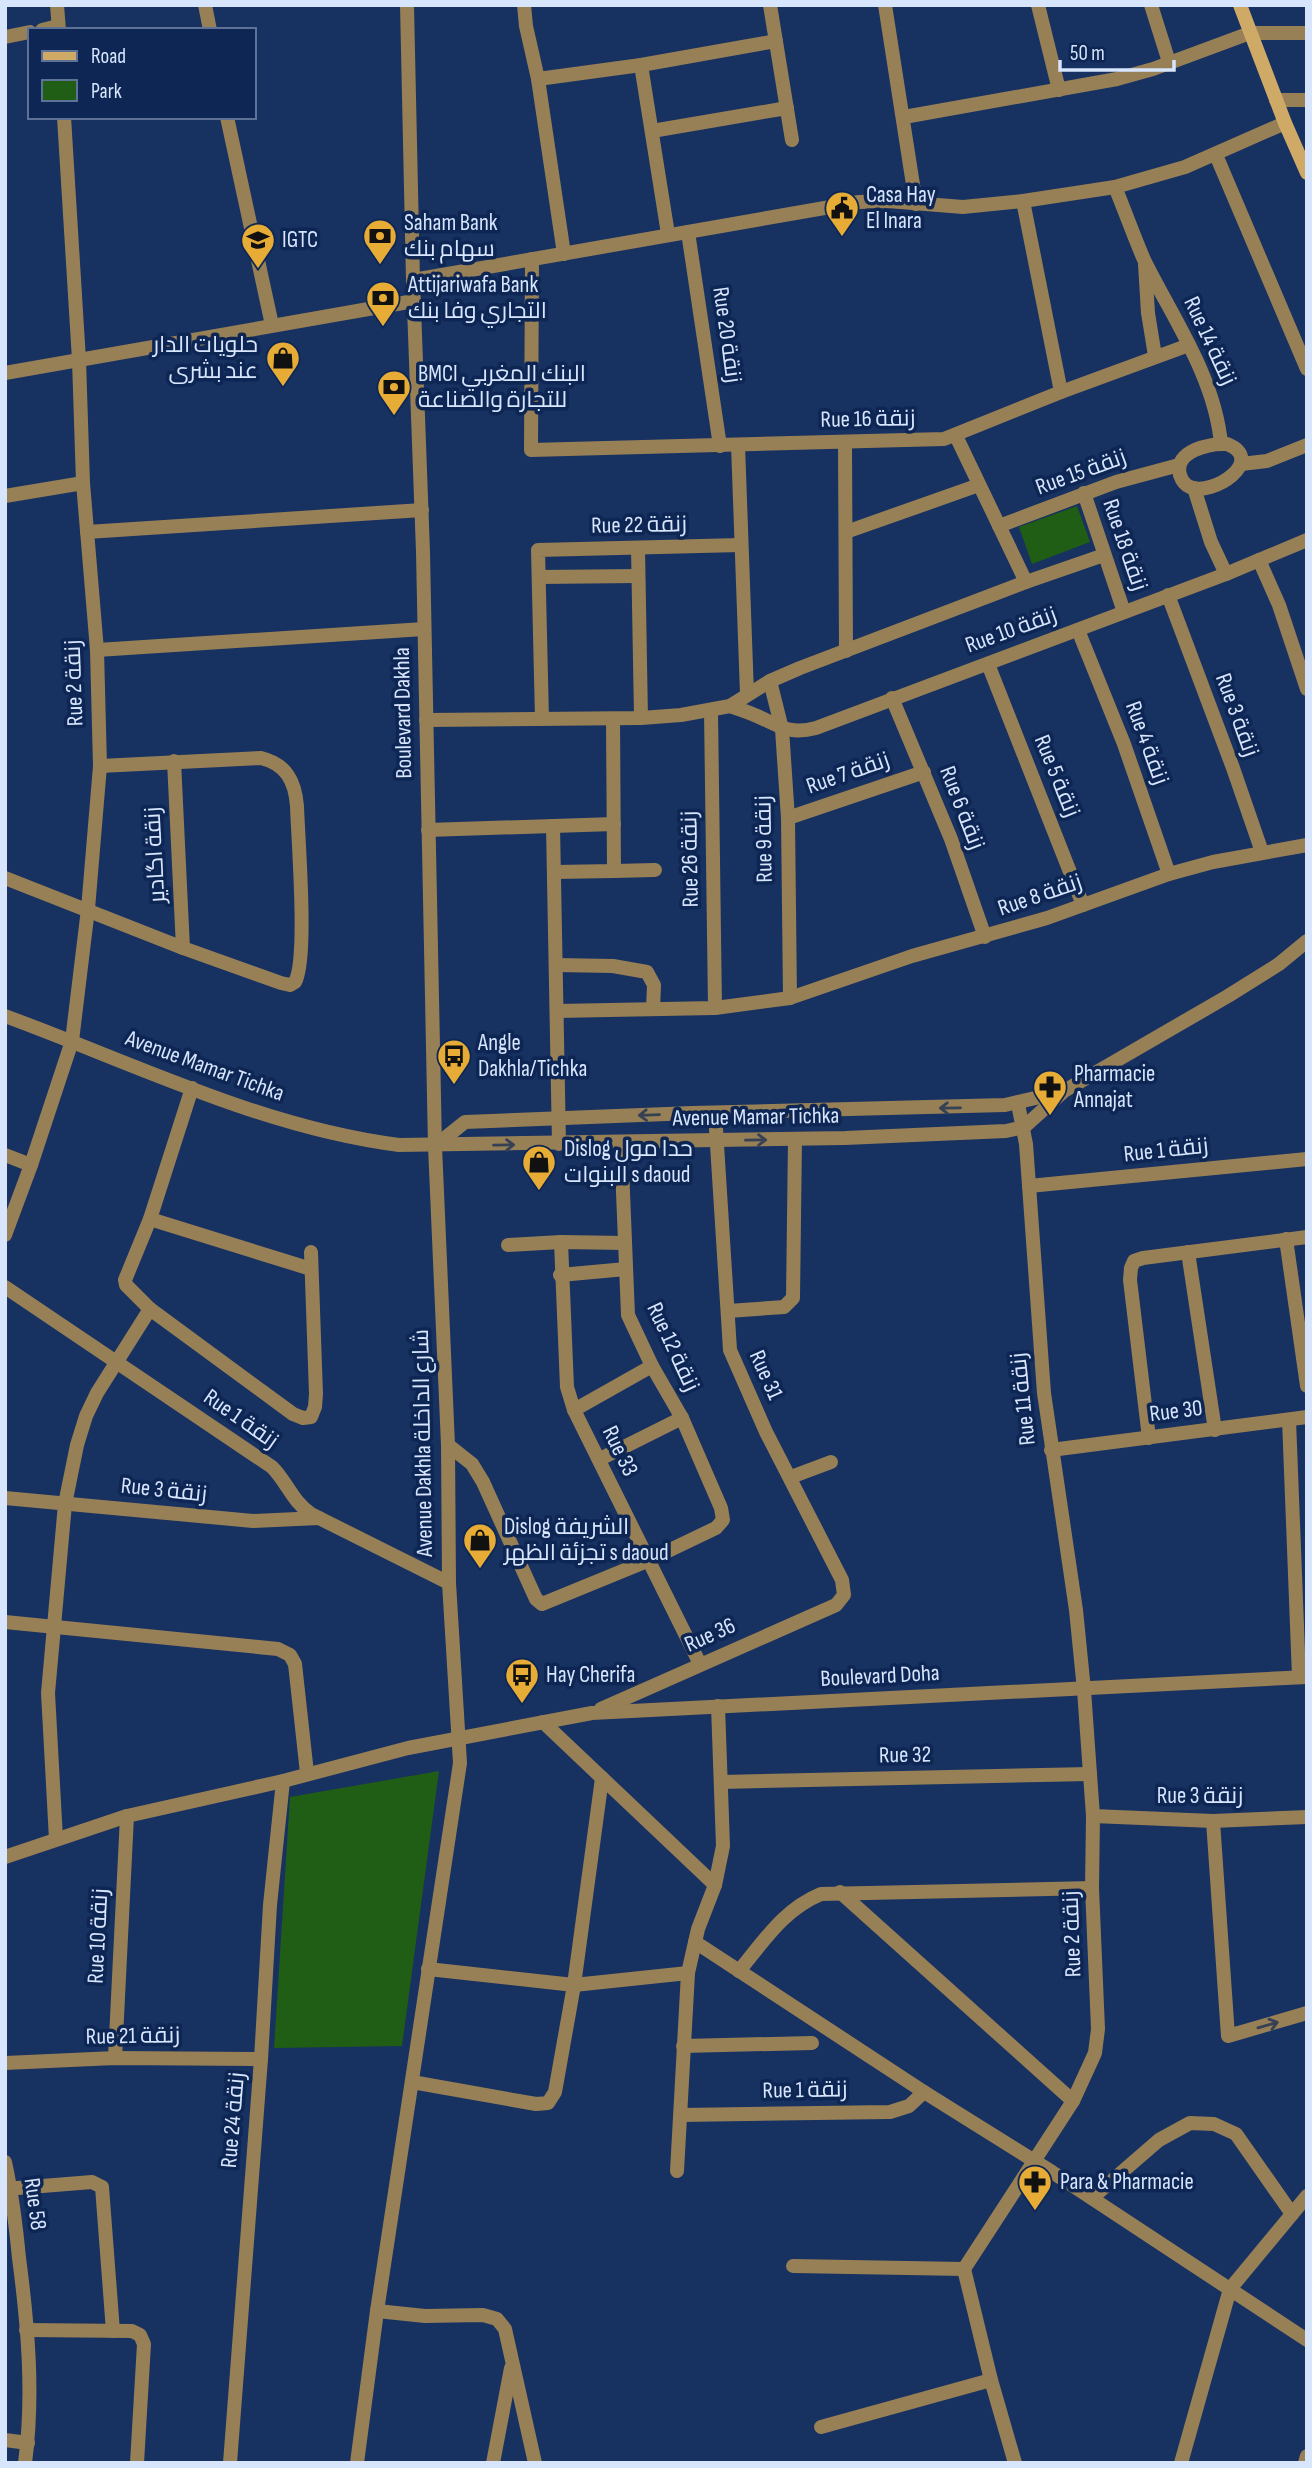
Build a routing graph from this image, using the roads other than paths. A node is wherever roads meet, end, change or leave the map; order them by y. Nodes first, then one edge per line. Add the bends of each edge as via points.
1 (57, 5) edge
2 (205, 5) edge
3 (407, 5) edge
4 (524, 5) edge
5 (770, 5) edge
6 (885, 5) edge
7 (1038, 5) edge
8 (1151, 5) edge
9 (1240, 5) edge
10 (59, 28) edge
11 (210, 28) edge
12 (28, 32) edge
13 (1251, 33) junction
14 (1307, 33) edge
15 (5, 37) edge
16 (775, 41) junction
17 (1169, 62) junction
18 (641, 65) junction
19 (538, 79) junction
20 (1059, 90) junction
21 (1276, 100) junction
22 (1307, 100) edge
23 (787, 108) junction
24 (904, 117) junction
25 (64, 119) edge
26 (228, 119) edge
27 (1285, 123) junction
28 (652, 131) junction
29 (792, 140) dead end
30 (1216, 155) junction
31 (1306, 169) edge
32 (1115, 187) junction
33 (1023, 201) junction
34 (916, 204) junction
35 (688, 232) junction
36 (668, 234) junction
37 (564, 254) junction
38 (532, 259) junction
39 (1145, 261) junction
40 (413, 280) junction
41 (414, 301) junction
42 (272, 324) junction
43 (1189, 345) junction
44 (1155, 356) junction
45 (79, 360) junction
46 (1307, 369) edge
47 (5, 373) edge
48 (1061, 392) junction
49 (956, 436) junction
50 (845, 443) junction
51 (1221, 444) junction
52 (738, 445) junction
53 (1307, 445) edge
54 (720, 446) junction
55 (1241, 464) junction
56 (1180, 465) junction
57 (83, 484) junction
58 (979, 485) junction
59 (1194, 488) junction
60 (1084, 494) junction
61 (5, 496) edge
62 (422, 510) junction
63 (999, 526) junction
64 (87, 532) junction
65 (846, 532) junction
66 (1307, 540) edge
67 (741, 545) junction
68 (638, 548) junction
69 (1104, 555) junction
70 (1259, 561) junction
71 (1226, 574) junction
72 (638, 576) junction
73 (539, 577) junction
74 (1026, 582) junction
75 (1168, 595) junction
76 (1124, 612) junction
77 (424, 629) junction
78 (1078, 630) junction
79 (97, 650) junction
80 (846, 651) junction
81 (988, 664) junction
82 (770, 681) junction
83 (1307, 689) edge
84 (747, 694) junction
85 (892, 698) junction
86 (730, 706) junction
87 (711, 710) junction
88 (641, 718) junction
89 (542, 719) junction
90 (613, 719) junction
91 (426, 720) junction
92 (782, 729) junction
93 (174, 761) junction
94 (100, 766) junction
95 (924, 772) junction
96 (788, 818) junction
97 (614, 824) junction
98 (553, 826) junction
99 (428, 830) junction
100 (1307, 845) edge
101 (1262, 852) junction
102 (655, 870) dead end
103 (614, 871) junction
104 (554, 872) junction
105 (1169, 874) junction
106 (5, 878) edge
107 (1083, 905) junction
108 (88, 909) junction
109 (985, 937) junction
110 (1307, 941) edge
111 (183, 948) junction
112 (556, 965) junction
113 (790, 998) junction
114 (715, 1008) junction
115 (653, 1009) junction
116 (557, 1011) junction
117 (5, 1016) edge
118 (72, 1041) junction
119 (192, 1088) junction
120 (1064, 1091) junction
121 (1018, 1104) junction
122 (715, 1113) junction
123 (559, 1118) junction
124 (1024, 1127) junction
125 (794, 1139) junction
126 (716, 1140) junction
127 (621, 1143) junction
128 (559, 1144) junction
129 (435, 1146) junction
130 (5, 1155) edge
131 (1307, 1159) edge
132 (31, 1165) junction
133 (1030, 1186) junction
134 (150, 1219) junction
135 (5, 1235) edge
136 (1307, 1237) edge
137 (1286, 1239) junction
138 (561, 1242) junction
139 (625, 1243) junction
140 (508, 1245) dead end
141 (310, 1252) dead end
142 (1188, 1252) junction
143 (311, 1269) junction
144 (626, 1269) junction
145 (561, 1275) junction
146 (5, 1286) edge
147 (150, 1308) junction
148 (728, 1311) junction
149 (117, 1361) junction
150 (652, 1366) junction
151 (1307, 1387) edge
152 (574, 1410) junction
153 (1307, 1417) edge
154 (682, 1418) junction
155 (1289, 1420) junction
156 (1215, 1430) junction
157 (1149, 1438) junction
158 (448, 1445) junction
159 (1051, 1450) junction
160 (600, 1459) junction
161 (831, 1462) dead end
162 (791, 1477) junction
163 (5, 1498) edge
164 (65, 1504) junction
165 (319, 1518) junction
166 (647, 1561) junction
167 (449, 1583) junction
168 (844, 1595) joint
169 (5, 1622) edge
170 (53, 1627) junction
171 (699, 1664) junction
172 (1303, 1677) edge
173 (1084, 1690) junction
174 (718, 1706) junction
175 (592, 1713) junction
176 (543, 1722) junction
177 (458, 1738) junction
178 (307, 1773) junction
179 (1090, 1774) junction
180 (602, 1778) junction
181 (283, 1780) junction
182 (721, 1782) junction
183 (127, 1816) junction
184 (1093, 1816) junction
185 (1307, 1817) edge
186 (1213, 1821) junction
187 (56, 1839) junction
188 (5, 1857) edge
189 (715, 1885) junction
190 (1092, 1888) junction
191 (840, 1892) junction
192 (695, 1942) junction
193 (428, 1969) junction
194 (739, 1971) junction
195 (688, 1973) junction
196 (574, 1985) junction
197 (1307, 2013) edge
198 (812, 2043) dead end
199 (683, 2046) junction
200 (116, 2058) junction
201 (261, 2059) junction
202 (5, 2063) edge
203 (412, 2082) junction
204 (924, 2092) junction
205 (1073, 2101) junction
206 (681, 2115) junction
207 (1034, 2161) junction
208 (5, 2162) edge
209 (677, 2171) dead end
210 (8, 2189) edge
211 (1307, 2196) edge
212 (1092, 2198) junction
213 (1292, 2214) junction
214 (793, 2266) dead end
215 (964, 2269) junction
216 (1230, 2289) junction
217 (377, 2311) junction
218 (26, 2330) junction
219 (113, 2331) junction
220 (1304, 2334) edge
221 (512, 2361) junction
222 (991, 2380) junction
223 (821, 2427) dead end
224 (5, 2441) edge
225 (28, 2444) junction
226 (1307, 2456) edge
227 (25, 2463) edge
228 (137, 2463) edge
229 (230, 2463) edge
230 (357, 2463) edge
231 (494, 2463) edge
232 (535, 2463) edge
233 (1015, 2463) edge
234 (1181, 2463) edge
235 (1305, 2463) edge

1 - 10 street
2 - 11 street
3 - 40 street
4 - 19 street
5 - 16 street
6 - 24 street
7 - 20 street
8 - 17 street
9 - 13 street
12 - 15 street
13 - 14 street
13 - 17 street
13 - 21 street
16 - 18 street
16 - 23 street
17 - 20 street via 1117,79
18 - 19 street
18 - 28 street
19 - 37 street
20 - 24 street
21 - 22 street
21 - 27 street
23 - 28 street
23 - 29 street
24 - 34 street
25 - 45 street, Rue 2 زنقة
26 - 42 street
27 - 30 street
27 - 31 street
28 - 36 street
30 - 32 street
30 - 46 street
32 - 33 street
32 - 39 street, Rue 14 زنقة
33 - 34 street via 963,207
33 - 48 street
34 - 35 street via 859,202
35 - 36 street
35 - 54 street, Rue 20 زنقة
36 - 37 street
37 - 38 street
38 - 40 street
38 - 54 street, Rue 16 زنقة via 531,450
39 - 43 street, Rue 14 زنقة
39 - 44 street, Rue 14 زنقة
40 - 41 street, Boulevard Dakhla
41 - 42 street
41 - 62 street, Boulevard Dakhla
42 - 45 street
43 - 44 street, Rue 16 زنقة
43 - 51 street, Rue 14 زنقة via 1217,414
44 - 48 street, Rue 16 زنقة
45 - 47 street
45 - 57 street, Rue 2 زنقة
48 - 49 street, Rue 16 زنقة
49 - 50 street, Rue 16 زنقة
49 - 58 street
50 - 52 street, Rue 16 زنقة
50 - 65 street
51 - 55 street via 1237,450
51 - 56 street via 1195,450
52 - 54 street, Rue 16 زنقة
52 - 67 street
53 - 55 street via 1267,461
55 - 59 street via 1231,478
56 - 59 street via 1181,478
56 - 60 street, Rue 15 زنقة
57 - 61 street
57 - 64 street, Rue 2 زنقة
58 - 63 street
58 - 65 street
59 - 71 street
60 - 63 street, Rue 15 زنقة
60 - 69 street, Rue 18 زنقة
62 - 64 street
62 - 77 street, Boulevard Dakhla
63 - 74 street
64 - 79 street, Rue 2 زنقة
65 - 80 street
66 - 70 street, Rue 10 زنقة
67 - 68 street, Rue 22 زنقة
67 - 84 street
68 - 72 street
68 - 73 street, Rue 22 زنقة via 538,550
69 - 74 street
69 - 76 street, Rue 18 زنقة
70 - 71 street, Rue 10 زنقة
70 - 83 street
71 - 75 street, Rue 10 زنقة
72 - 73 street
72 - 88 street
73 - 89 street
74 - 80 street
75 - 76 street, Rue 10 زنقة
75 - 101 street, Rue 3 زنقة
76 - 78 street, Rue 10 زنقة
77 - 79 street
77 - 91 street, Boulevard Dakhla
78 - 81 street, Rue 10 زنقة
78 - 105 street, Rue 4 زنقة
79 - 94 street, Rue 2 زنقة
80 - 82 street
81 - 85 street, Rue 10 زنقة
81 - 107 street, Rue 5 زنقة
82 - 84 street
82 - 92 street, Rue 9 زنقة
84 - 86 street
85 - 92 street, Rue 10 زنقة via 816,728
85 - 95 street, Rue 6 زنقة
86 - 87 street
86 - 92 street, Rue 10 زنقة
87 - 88 street
87 - 114 street, Rue 26 زنقة
88 - 90 street
89 - 90 street
89 - 91 street
90 - 97 street
91 - 99 street, Boulevard Dakhla
92 - 96 street, Rue 9 زنقة
93 - 94 street
93 - 111 street, زنقة اگادير
93 - 111 street via 269,760 287,772 297,806 301,939 295,982 281,983
94 - 108 street, Rue 2 زنقة
95 - 96 street, Rue 7 زنقة
95 - 109 street, Rue 6 زنقة
96 - 113 street, Rue 9 زنقة
97 - 98 street
97 - 103 street
98 - 99 street
98 - 104 street
99 - 129 street, Boulevard Dakhla
100 - 101 street, Rue 8 زنقة
101 - 105 street, Rue 8 زنقة
102 - 103 street
103 - 104 street
104 - 112 street
105 - 107 street, Rue 8 زنقة
106 - 108 street
107 - 109 street, Rue 8 زنقة
108 - 111 street
108 - 118 street, Rue 2 زنقة
109 - 113 street, Rue 8 زنقة via 912,956
110 - 120 street, Avenue Mamar Tichka via 1240,989
112 - 115 street via 647,972 653,985
112 - 116 street
113 - 114 street, Rue 8 زنقة
114 - 115 street, Rue 8 زنقة
115 - 116 street, Rue 8 زنقة
116 - 123 street
117 - 118 street, Avenue Mamar Tichka
118 - 119 street, Avenue Mamar Tichka
118 - 132 street, Rue 2 زنقة
119 - 129 street, Avenue Mamar Tichka via 315,1130 357,1140
119 - 134 street
120 - 121 street, Avenue Mamar Tichka
120 - 124 street, Avenue Mamar Tichka
121 -> 122 street, Avenue Mamar Tichka
121 - 124 street, Rue 11 زنقة
122 -> 123 street, Avenue Mamar Tichka
122 - 126 street, Rue 31
123 - 128 street
123 - 129 street, Avenue Mamar Tichka via 465,1122
124 - 125 street, Avenue Mamar Tichka via 991,1133
124 - 133 street, Rue 11 زنقة
126 -> 125 street, Avenue Mamar Tichka
125 - 148 street via 793,1298 784,1307
126 - 127 street, Avenue Mamar Tichka
126 - 148 street, Rue 31
127 - 128 street, Avenue Mamar Tichka
127 - 139 street, Rue 12 زنقة
129 -> 128 street, Avenue Mamar Tichka
129 - 158 street, Avenue Dakhla شارع الداخلة
130 - 132 street
131 - 133 street, Rue 1 زنقة
132 - 135 street, Rue 2 زنقة
133 - 159 street, Rue 11 زنقة
134 - 143 street
134 - 147 street via 125,1280
136 - 137 street
137 - 142 street
137 - 151 street
138 - 139 street
138 - 140 street
138 - 145 street, Rue 33
139 - 144 street, Rue 12 زنقة
141 - 143 street
142 - 156 street
142 - 157 street via 1143,1258 1132,1265
143 - 147 street via 316,1394 311,1417 293,1415
144 - 145 street
144 - 150 street, Rue 12 زنقة via 628,1314
145 - 152 street, Rue 33 via 567,1387
146 - 149 street, Rue 1 زنقة
147 - 149 street
148 - 162 street, Rue 31 via 730,1350
149 - 164 street via 86,1416
149 - 165 street, Rue 1 زنقة via 272,1467 296,1503
150 - 152 street
150 - 154 street, Rue 12 زنقة
152 - 160 street, Rue 33
153 - 155 street, Rue 30
154 - 160 street
154 - 166 street, Rue 12 زنقة via 723,1520 716,1528
155 - 156 street, Rue 30
155 - 172 street
156 - 157 street, Rue 30
157 - 159 street, Rue 30
158 - 166 street via 472,1464 483,1482 542,1604
158 - 167 street, Avenue Dakhla شارع الداخلة
159 - 173 street, Rue 11 زنقة
160 - 166 street, Rue 33
161 - 162 street
162 - 168 street, Rue 31 via 842,1580
163 - 164 street, Rue 3 زنقة
164 - 165 street, Rue 3 زنقة via 253,1521
164 - 170 street
165 - 167 street, Rue 1 زنقة
166 - 171 street, Rue 33
167 - 177 street, Avenue Dakhla شارع الداخلة
168 - 171 street, Rue 36 via 836,1605
169 - 170 street
170 - 178 street via 278,1649 290,1655 295,1664
170 - 187 street via 48,1693
171 - 175 street, Rue 36
172 - 173 street, Boulevard Doha
173 - 174 street, Boulevard Doha
173 - 179 street, Rue 2 زنقة
174 - 175 street, Boulevard Doha
174 - 182 street
175 - 176 street, Boulevard Doha
176 - 177 street, Boulevard Doha
176 - 180 street
177 - 178 street, Boulevard Doha
177 - 193 street, Avenue Dakhla شارع الداخلة via 460,1763
178 - 181 street, Boulevard Doha
179 - 182 street, Rue 32
179 - 184 street, Rue 2 زنقة
180 - 189 street
180 - 196 street
181 - 183 street, Boulevard Doha
181 - 201 street, Rue 24 زنقة
182 - 189 street via 723,1846
183 - 187 street, Boulevard Doha
183 - 200 street, Rue 10 زنقة
184 - 186 street, Rue 3 زنقة
184 - 190 street, Rue 2 زنقة
185 - 186 street, Rue 3 زنقة
186 -> 197 street via 1228,2036
187 - 188 street, Boulevard Doha
189 - 192 street
190 - 191 street
190 - 205 street, Rue 2 زنقة via 1098,2029 1095,2053
191 - 194 street via 821,1894 790,1910
191 - 205 street
192 - 194 street
192 - 195 street
193 - 196 street
193 - 203 street, Avenue Dakhla شارع الداخلة
194 - 204 street
195 - 196 street
195 - 199 street
196 - 203 street via 555,2092 548,2103
198 - 199 street
199 - 206 street
200 - 201 street, Rue 21 زنقة
200 - 202 street, Rue 21 زنقة
201 - 229 street, Rue 24 زنقة
203 - 217 street, Avenue Dakhla شارع الداخلة
204 - 206 street, Rue 1 زنقة via 909,2106 890,2112
204 - 207 street
205 - 207 street, Rue 2 زنقة
206 - 209 street
207 - 212 street
207 - 215 street, Rue 2 زنقة
208 - 210 street, Rue 58
210 - 218 street, Rue 58
210 - 219 street via 92,2182 102,2187
211 - 213 street
212 - 213 street via 1159,2140 1190,2123 1214,2124 1236,2134
212 - 216 street
213 - 216 street
214 - 215 street
215 - 222 street
216 - 220 street
216 - 234 street
217 - 221 street via 490,2316 505,2329
217 - 230 street, Avenue Dakhla شارع الداخلة
218 - 219 street
218 - 225 street, Rue 58
219 - 228 street via 136,2333 144,2344
221 - 231 street
221 - 232 street
222 - 223 street
222 - 233 street
224 - 225 street
225 - 227 street, Rue 58
226 - 235 street

